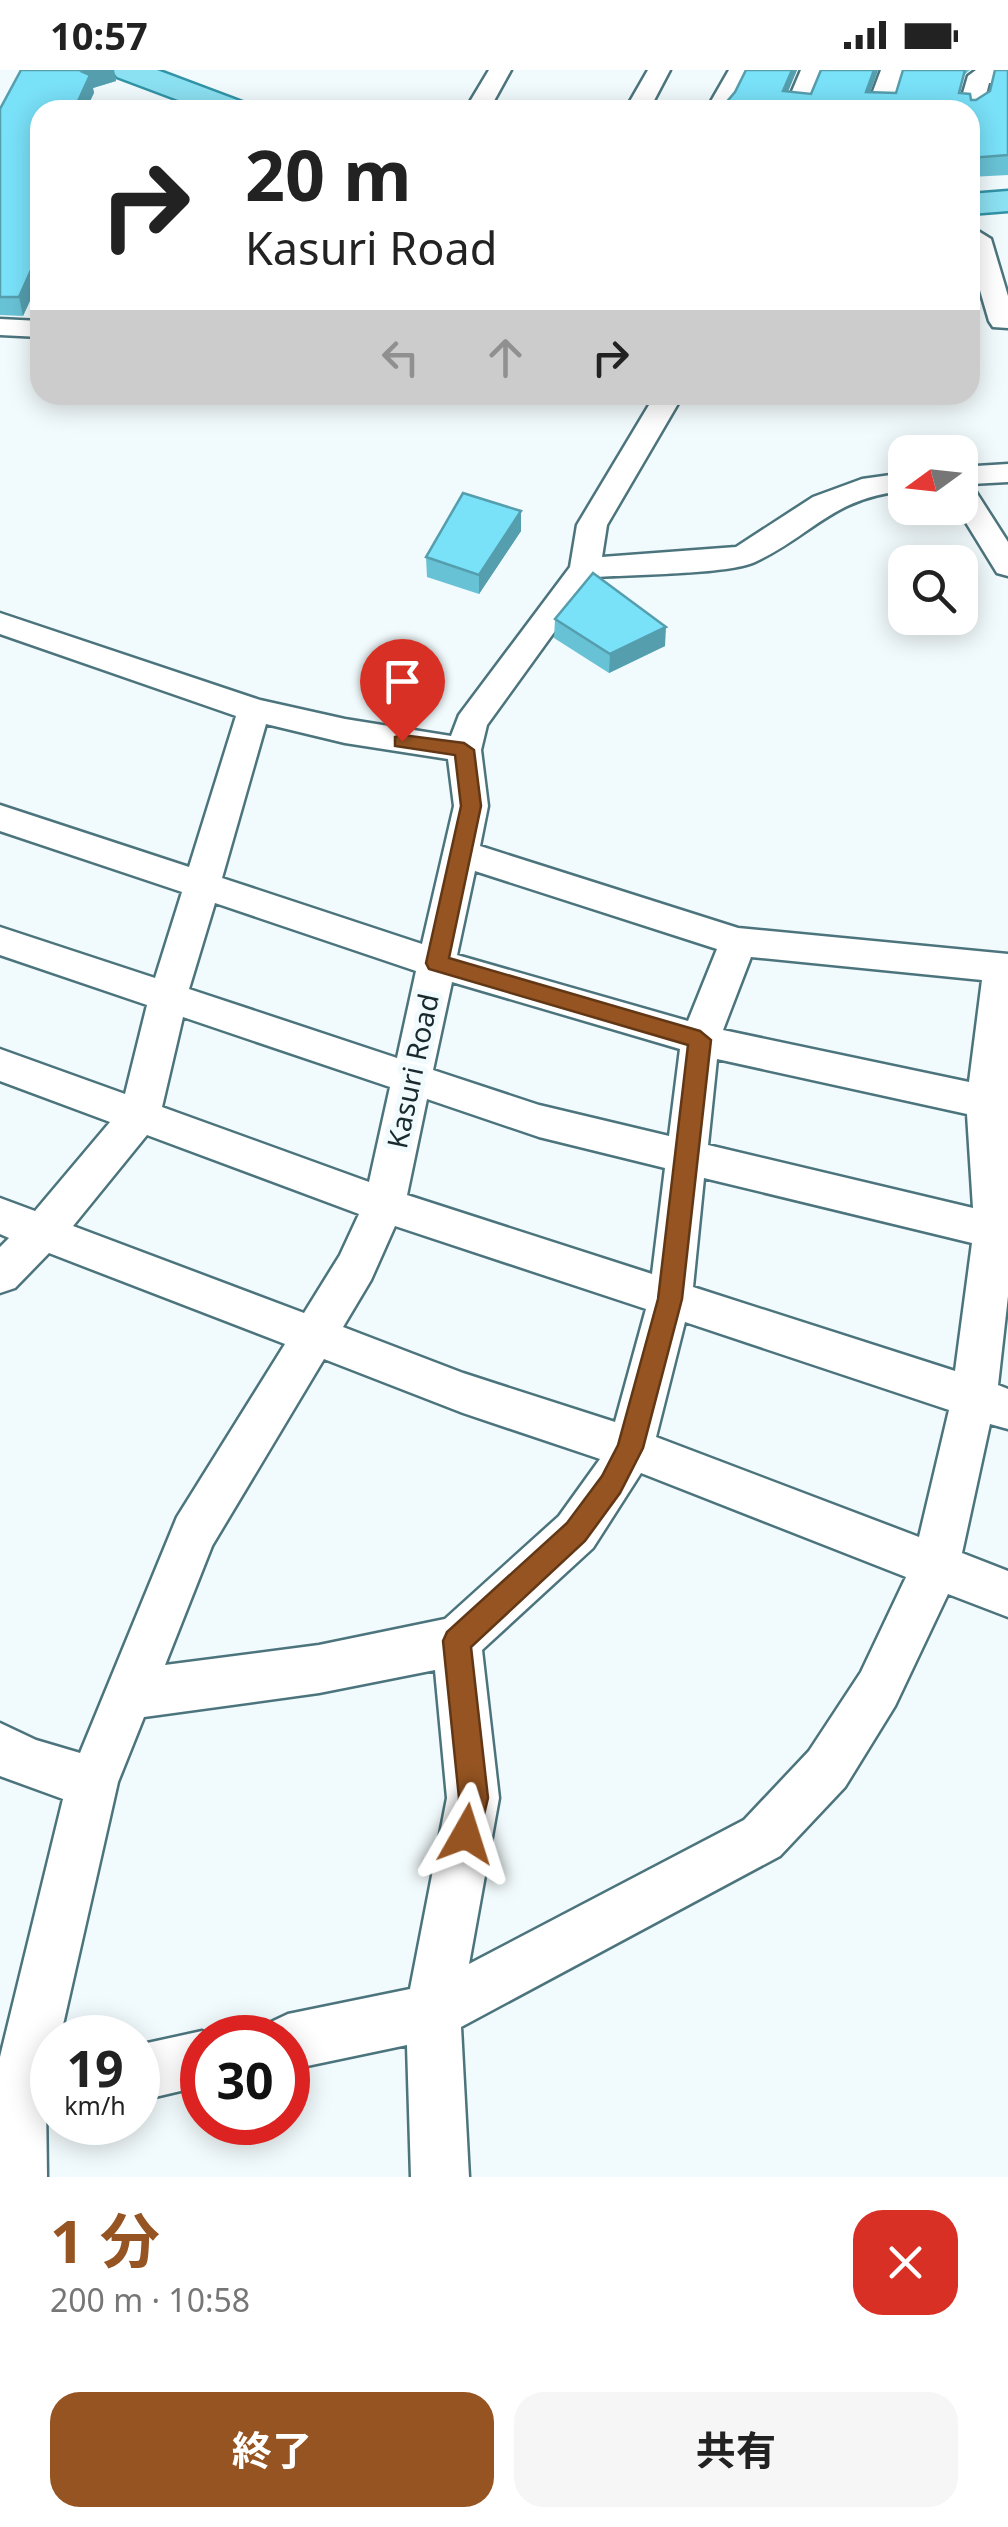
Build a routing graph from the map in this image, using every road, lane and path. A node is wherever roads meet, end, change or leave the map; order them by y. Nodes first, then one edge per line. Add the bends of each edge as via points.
1 (128, 70) edge
2 (500, 70) edge
3 (659, 70) edge
4 (740, 70) edge
5 (812, 70) edge
6 (892, 70) edge
7 (1003, 74) edge
8 (208, 100) edge
9 (484, 100) edge
10 (643, 100) edge
11 (724, 100) edge
12 (800, 100) edge
13 (882, 100) edge
14 (973, 100) edge
15 (1008, 201) edge
16 (980, 203) edge
17 (980, 239) edge
18 (1008, 251) edge
19 (980, 254) edge
20 (1002, 320) dead end
21 (0, 327) edge
22 (30, 328) edge
23 (662, 405) edge
24 (1008, 474) edge
25 (978, 475) edge
26 (888, 484) edge
27 (978, 517) edge
28 (1008, 566) edge
29 (585, 568) junction
30 (5, 632) edge
31 (254, 710) junction
32 (464, 750) junction
33 (0, 818) edge
34 (461, 852) junction
35 (199, 887) junction
36 (0, 941) edge
37 (738, 942) junction
38 (437, 963) junction
39 (1005, 968) edge
40 (168, 998) junction
41 (700, 1040) junction
42 (0, 1064) edge
43 (410, 1081) junction
44 (986, 1102) junction
45 (140, 1115) junction
46 (688, 1157) junction
47 (384, 1205) junction
48 (0, 1216) edge
49 (1002, 1231) edge
50 (42, 1234) junction
51 (0, 1276) edge
52 (670, 1299) junction
53 (314, 1336) junction
54 (991, 1402) edge
55 (630, 1448) junction
56 (935, 1569) junction
57 (1008, 1594) edge
58 (457, 1641) junction
59 (130, 1694) junction
60 (0, 1748) edge
61 (93, 1782) junction
62 (433, 2012) junction
63 (50, 2015) edge
64 (310, 2037) edge
65 (30, 2122) edge
66 (18, 2177) edge
67 (440, 2177) edge

1 - 8 main road
2 - 9 street
3 - 10 street
4 - 11 street
5 - 12 street
6 - 13 street
7 - 14 street via 979,76
15 - 16 main road
17 - 18 street
19 - 20 street
21 - 22 street
23 - 29 street via 592,525
24 - 25 street
26 - 29 street via 824,502 742,556
27 - 28 street
29 - 32 street via 472,723
30 - 31 street
31 - 32 street
31 - 35 street
32 - 34 street, Kasuri Road via 471,806
33 - 35 street
34 - 37 street
34 - 38 street, Kasuri Road
35 - 38 street
35 - 40 street
36 - 40 street
37 - 39 street
37 - 41 street
38 - 41 street
38 - 43 street, Kasuri Road
39 - 44 street
40 - 43 street
40 - 45 street
41 - 44 street
41 - 46 street
42 - 45 street
43 - 46 street
43 - 47 street, Kasuri Road
44 - 49 street
45 - 47 street
45 - 50 street
46 - 49 street
46 - 52 street
47 - 52 street
47 - 53 street, Kasuri Road
48 - 50 street
49 - 54 street
50 - 51 street
50 - 53 street
52 - 54 street
52 - 55 street
53 - 55 street
53 - 59 street, Kasuri Road via 194,1533
54 - 56 street
55 - 56 street
55 - 58 street via 576,1532
56 - 57 street
56 - 62 street via 878,1689 827,1769 762,1838
58 - 59 street via 319,1669
58 - 62 street via 473,1798
59 - 61 street, Kasuri Road
60 - 61 street
61 - 63 street, Kasuri Road
62 - 64 street
62 - 67 street
65 - 66 street, Kasuri Road

